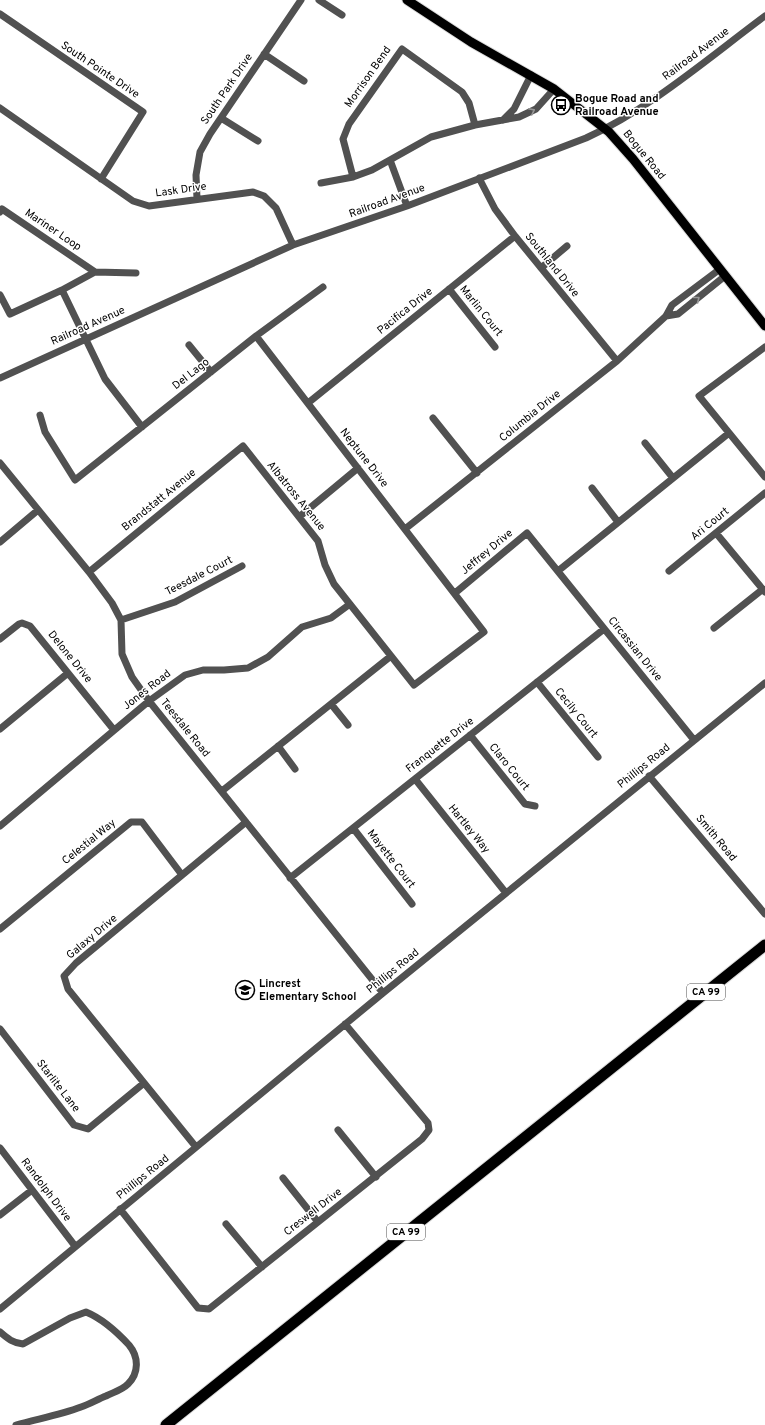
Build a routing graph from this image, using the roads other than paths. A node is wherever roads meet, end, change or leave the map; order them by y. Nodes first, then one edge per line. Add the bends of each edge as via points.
1 (301, 0) edge
2 (318, 0) edge
3 (407, 0) edge
4 (0, 14) edge
5 (342, 15) dead end
6 (765, 16) edge
7 (264, 54) junction
8 (531, 75) junction
9 (304, 81) dead end
10 (554, 89) junction
11 (0, 108) edge
12 (221, 118) junction
13 (503, 120) junction
14 (475, 125) junction
15 (605, 129) junction
16 (258, 141) dead end
17 (390, 160) junction
18 (352, 176) junction
19 (479, 178) junction
20 (101, 179) junction
21 (321, 183) dead end
22 (197, 199) junction
23 (407, 206) junction
24 (0, 212) edge
25 (515, 236) junction
26 (293, 246) junction
27 (567, 246) dead end
28 (541, 268) junction
29 (95, 272) junction
30 (722, 272) junction
31 (136, 273) dead end
32 (323, 286) dead end
33 (449, 289) junction
34 (62, 290) junction
35 (0, 295) edge
36 (765, 326) edge
37 (256, 336) junction
38 (86, 340) junction
39 (189, 345) dead end
40 (495, 347) dead end
41 (765, 347) edge
42 (616, 361) junction
43 (211, 372) junction
44 (0, 378) edge
45 (308, 403) junction
46 (40, 415) dead end
47 (434, 418) dead end
48 (142, 427) junction
49 (729, 433) junction
50 (645, 443) dead end
51 (243, 446) joint
52 (0, 463) edge
53 (358, 468) junction
54 (477, 473) junction
55 (765, 477) edge
56 (673, 478) junction
57 (592, 488) dead end
58 (765, 493) edge
59 (38, 510) junction
60 (299, 517) junction
61 (618, 522) junction
62 (405, 529) junction
63 (716, 533) junction
64 (0, 542) edge
65 (242, 566) dead end
66 (558, 571) junction
67 (669, 571) dead end
68 (90, 572) junction
69 (764, 591) edge
70 (455, 593) junction
71 (350, 604) junction
72 (120, 620) junction
73 (714, 628) dead end
74 (604, 629) junction
75 (0, 639) edge
76 (391, 656) junction
77 (68, 673) junction
78 (538, 682) junction
79 (765, 683) edge
80 (149, 701) junction
81 (331, 704) junction
82 (348, 725) dead end
83 (0, 729) edge
84 (114, 730) junction
85 (470, 735) junction
86 (694, 740) junction
87 (278, 746) junction
88 (598, 757) dead end
89 (295, 769) dead end
90 (649, 776) junction
91 (415, 779) junction
92 (222, 791) junction
93 (535, 806) dead end
94 (246, 822) junction
95 (0, 826) edge
96 (353, 828) junction
97 (182, 875) junction
98 (290, 878) junction
99 (506, 893) junction
100 (412, 904) dead end
101 (765, 914) edge
102 (0, 929) edge
103 (765, 945) edge
104 (382, 993) junction
105 (345, 1024) junction
106 (0, 1029) edge
107 (144, 1083) junction
108 (338, 1130) dead end
109 (196, 1147) junction
110 (0, 1148) edge
111 (376, 1177) junction
112 (283, 1178) dead end
113 (32, 1190) junction
114 (120, 1209) junction
115 (0, 1215) edge
116 (318, 1222) junction
117 (226, 1224) dead end
118 (75, 1246) junction
119 (262, 1267) junction
120 (0, 1309) edge
121 (0, 1332) edge
122 (16, 1425) edge
123 (166, 1425) edge

1 - 7 street, South Park Drive
2 - 5 street
3 - 8 main road, Bogue Road via 471,42
4 - 20 street, South Pointe Drive via 143,112
6 - 15 street, Railroad Avenue via 655,98
7 - 9 street
7 - 12 street, South Park Drive
8 - 10 main road, Bogue Road
8 - 13 street via 514,109
13 -> 10 street via 536,110
10 - 15 main road, Bogue Road
11 - 20 street, Lask Drive
12 - 16 street
12 - 22 street, South Park Drive via 200,152 196,175
13 - 14 street
14 - 17 street via 431,137
14 - 18 street, Morrison Bend via 469,103 462,92 402,49 349,124 343,139
15 - 19 street, Railroad Avenue
15 - 30 main road, Bogue Road via 624,148
17 - 18 street via 372,170
17 - 23 street
18 - 21 street
19 - 23 street, Railroad Avenue
19 - 25 street, Southland Drive via 495,209
20 - 22 street, Lask Drive via 132,201 149,206
22 - 26 street, Lask Drive via 253,192 264,196 276,208
23 - 26 street, Railroad Avenue
24 - 29 street, Mariner Loop via 2,209
25 - 28 street, Southland Drive
25 - 33 street, Pacifica Drive
26 - 38 street, Railroad Avenue
27 - 28 street
28 - 42 street, Southland Drive
29 - 31 street
29 - 34 street
30 - 36 main road, Bogue Road
30 - 42 street, Columbia Drive via 678,314 666,316
32 - 37 street, Del Lago
33 - 40 street, Marlin Court
33 - 45 street, Pacifica Drive
34 - 35 street via 10,314
34 - 38 street
37 - 43 street, Del Lago
37 - 45 street, Neptune Drive
38 - 44 street, Railroad Avenue
38 - 48 street via 105,379
39 - 43 street
41 - 49 street via 699,396
42 - 54 street, Columbia Drive
43 - 48 street, Del Lago
45 - 53 street, Neptune Drive
46 - 48 street, Del Lago via 45,432 75,480
47 - 54 street
49 - 55 street
49 - 56 street
50 - 56 street
51 - 60 street, Albatross Avenue
51 - 68 street, Brandstatt Avenue
52 - 59 street, Teesdale Road
53 - 60 street
53 - 62 street, Neptune Drive
54 - 62 street, Columbia Drive
56 - 61 street
57 - 61 street
58 - 63 street, Ari Court
59 - 64 street
59 - 68 street, Teesdale Road
60 - 71 street, Albatross Avenue via 318,541 334,584
61 - 66 street
62 - 70 street, Neptune Drive
63 - 67 street, Ari Court
63 - 69 street
65 - 72 street, Teesdale Court via 175,602
66 - 70 street, Jeffrey Drive via 527,533
66 - 74 street, Circassian Drive
68 - 72 street, Teesdale Road via 112,603
69 - 73 street
70 - 76 street via 484,632 414,685
71 - 76 street, Albatross Avenue
71 - 80 street, Jones Road via 331,618 302,627 268,657 248,668 203,670 185,675
72 - 80 street, Teesdale Road via 122,654 132,676
74 - 78 street, Franquette Drive
74 - 86 street, Circassian Drive
75 - 77 street, Delone Drive via 19,624 30,626
76 - 81 street
77 - 83 street
77 - 84 street, Delone Drive
78 - 85 street, Franquette Drive
78 - 88 street, Cecily Court
79 - 86 street, Phillips Road
80 - 84 street, Jones Road
80 - 92 street, Teesdale Road
81 - 82 street
81 - 87 street
84 - 95 street, Jones Road
85 - 91 street, Franquette Drive
85 - 93 street, Claro Court via 525,804
86 - 90 street, Phillips Road
87 - 89 street
87 - 92 street
90 - 99 street, Phillips Road
90 - 101 street, Smith Road
91 - 96 street, Franquette Drive
91 - 99 street, Hartley Way
92 - 94 street, Teesdale Road
94 - 97 street, Galaxy Drive
94 - 98 street, Teesdale Road
96 - 98 street, Franquette Drive
96 - 100 street, Mayette Court
97 - 102 street, Celestial Way via 142,822 131,822
97 - 107 street, Galaxy Drive via 76,963 64,976 68,989
98 - 104 street, Teesdale Road
99 - 104 street, Phillips Road
103 - 123 highway, CA 99
104 - 105 street, Phillips Road
105 - 109 street, Phillips Road
105 - 111 street, Creswell Drive via 428,1123 428,1130 422,1139
106 - 107 street, Starlite Lane via 74,1125 88,1129
107 - 109 street, Galaxy Drive
108 - 111 street
109 - 114 street, Phillips Road
110 - 113 street, Randolph Drive
111 - 116 street, Creswell Drive
112 - 116 street
113 - 115 street
113 - 118 street, Randolph Drive
114 - 118 street, Phillips Road
114 - 119 street, Creswell Drive via 198,1308 210,1309
116 - 119 street, Creswell Drive
117 - 119 street
118 - 120 street, Phillips Road
121 - 122 street via 9,1340 23,1344 86,1312 102,1320 131,1347 135,1354 137,1369 133,1378 121,1389 81,1407

